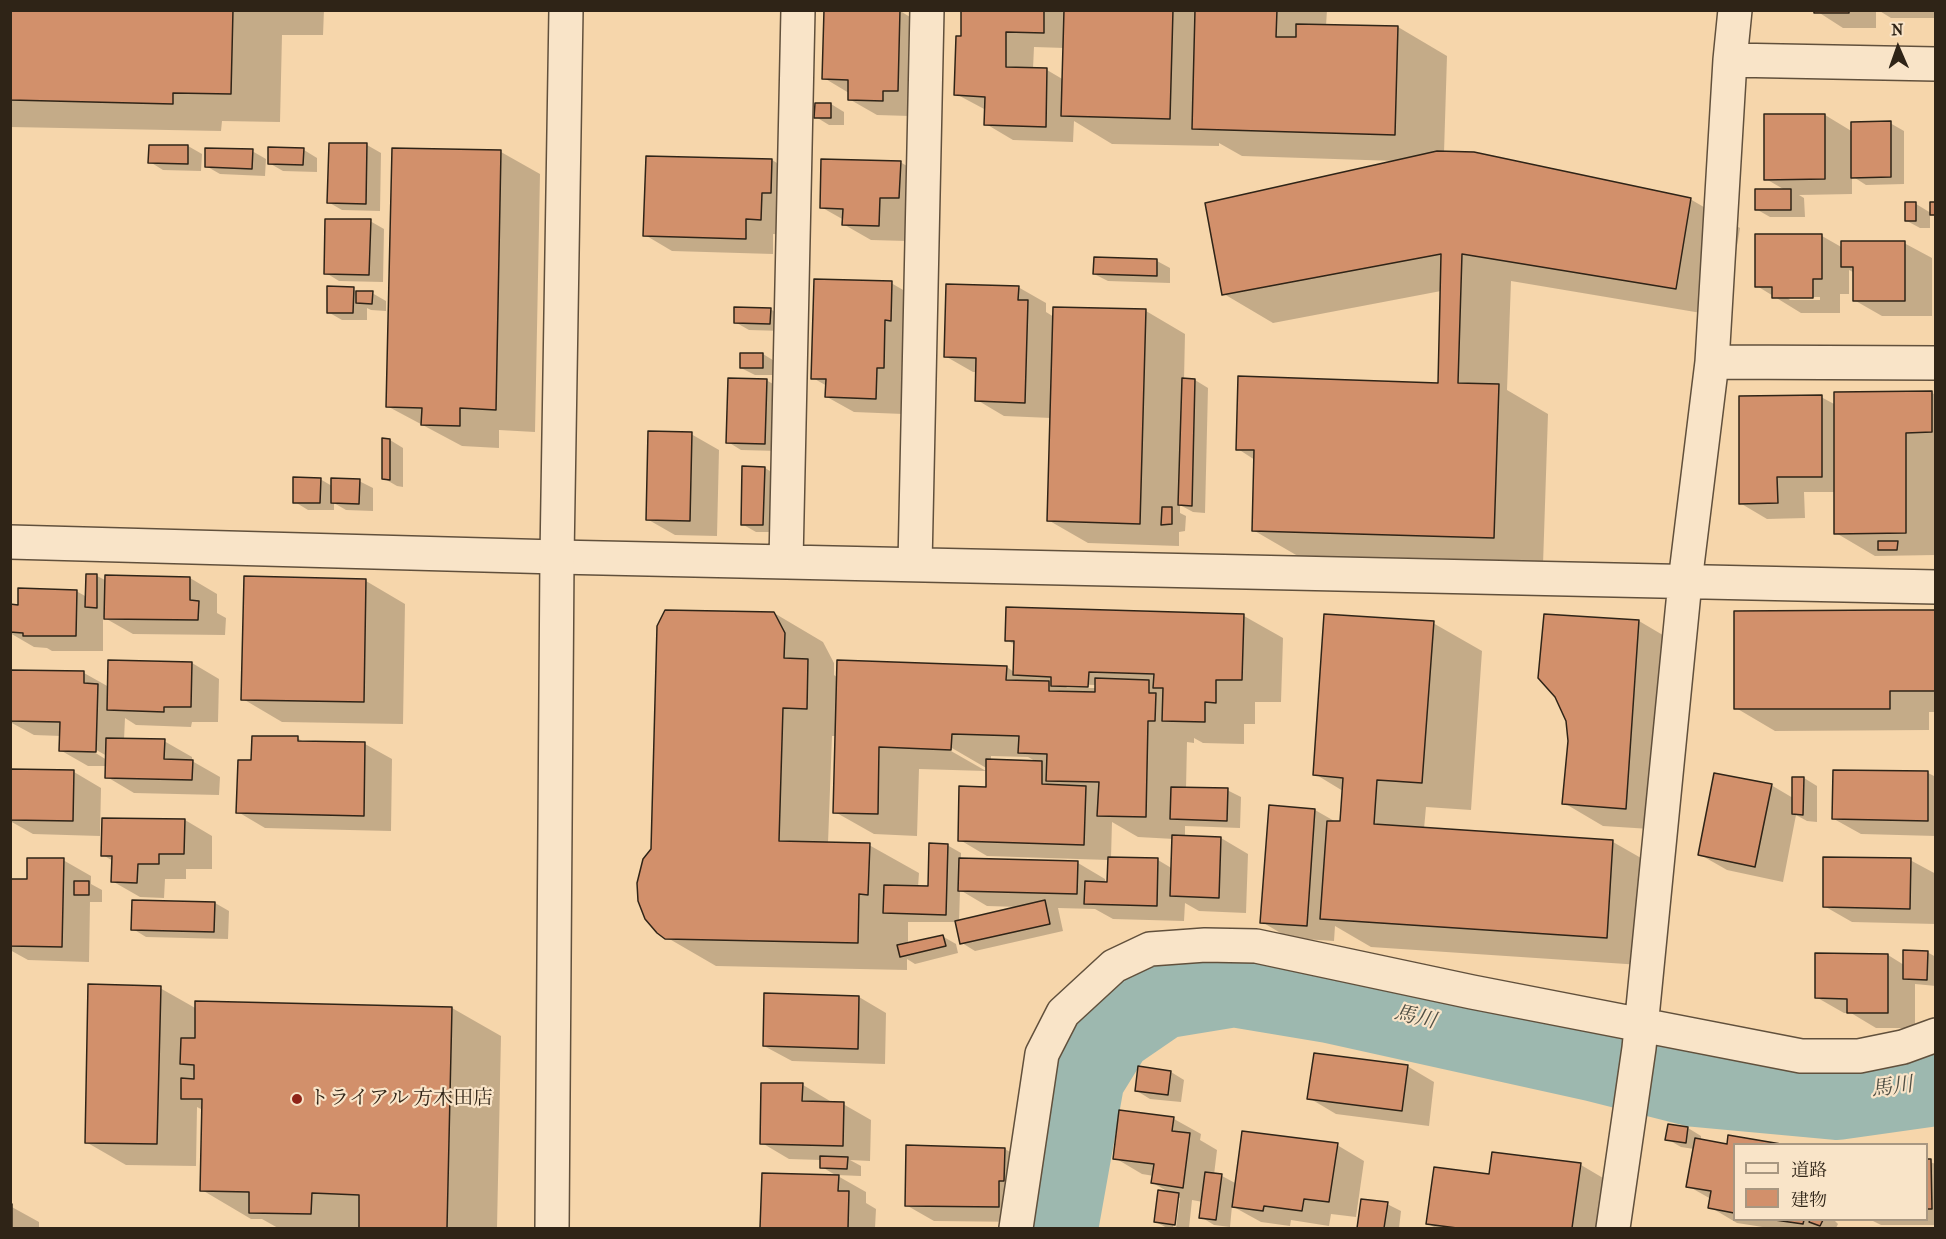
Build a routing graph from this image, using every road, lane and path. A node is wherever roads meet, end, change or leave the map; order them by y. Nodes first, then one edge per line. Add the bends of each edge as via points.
1 (566, 10) edge
2 (798, 10) edge
3 (927, 10) edge
4 (1735, 10) edge
5 (1730, 60) junction
6 (1935, 64) edge
7 (1712, 362) junction
8 (1935, 363) edge
9 (10, 542) edge
10 (557, 557) junction
11 (786, 561) junction
12 (915, 564) junction
13 (1685, 582) junction
14 (1935, 586) edge
15 (1935, 1035) edge
16 (1640, 1037) junction
17 (552, 1228) edge
18 (1016, 1228) edge
19 (1612, 1228) edge

1 - 10 street
2 - 11 street
3 - 12 street
4 - 5 street
5 - 6 street
5 - 7 street
7 - 8 street
7 - 13 street
9 - 10 street
10 - 11 street
10 - 17 street
11 - 12 street
12 - 13 street
13 - 14 street
13 - 16 street
15 - 16 street via 1903,1047 1859,1056 1801,1056
16 - 18 street via 1472,992 1256,946 1150,950 1114,966 1064,1013 1042,1054
16 - 19 street

